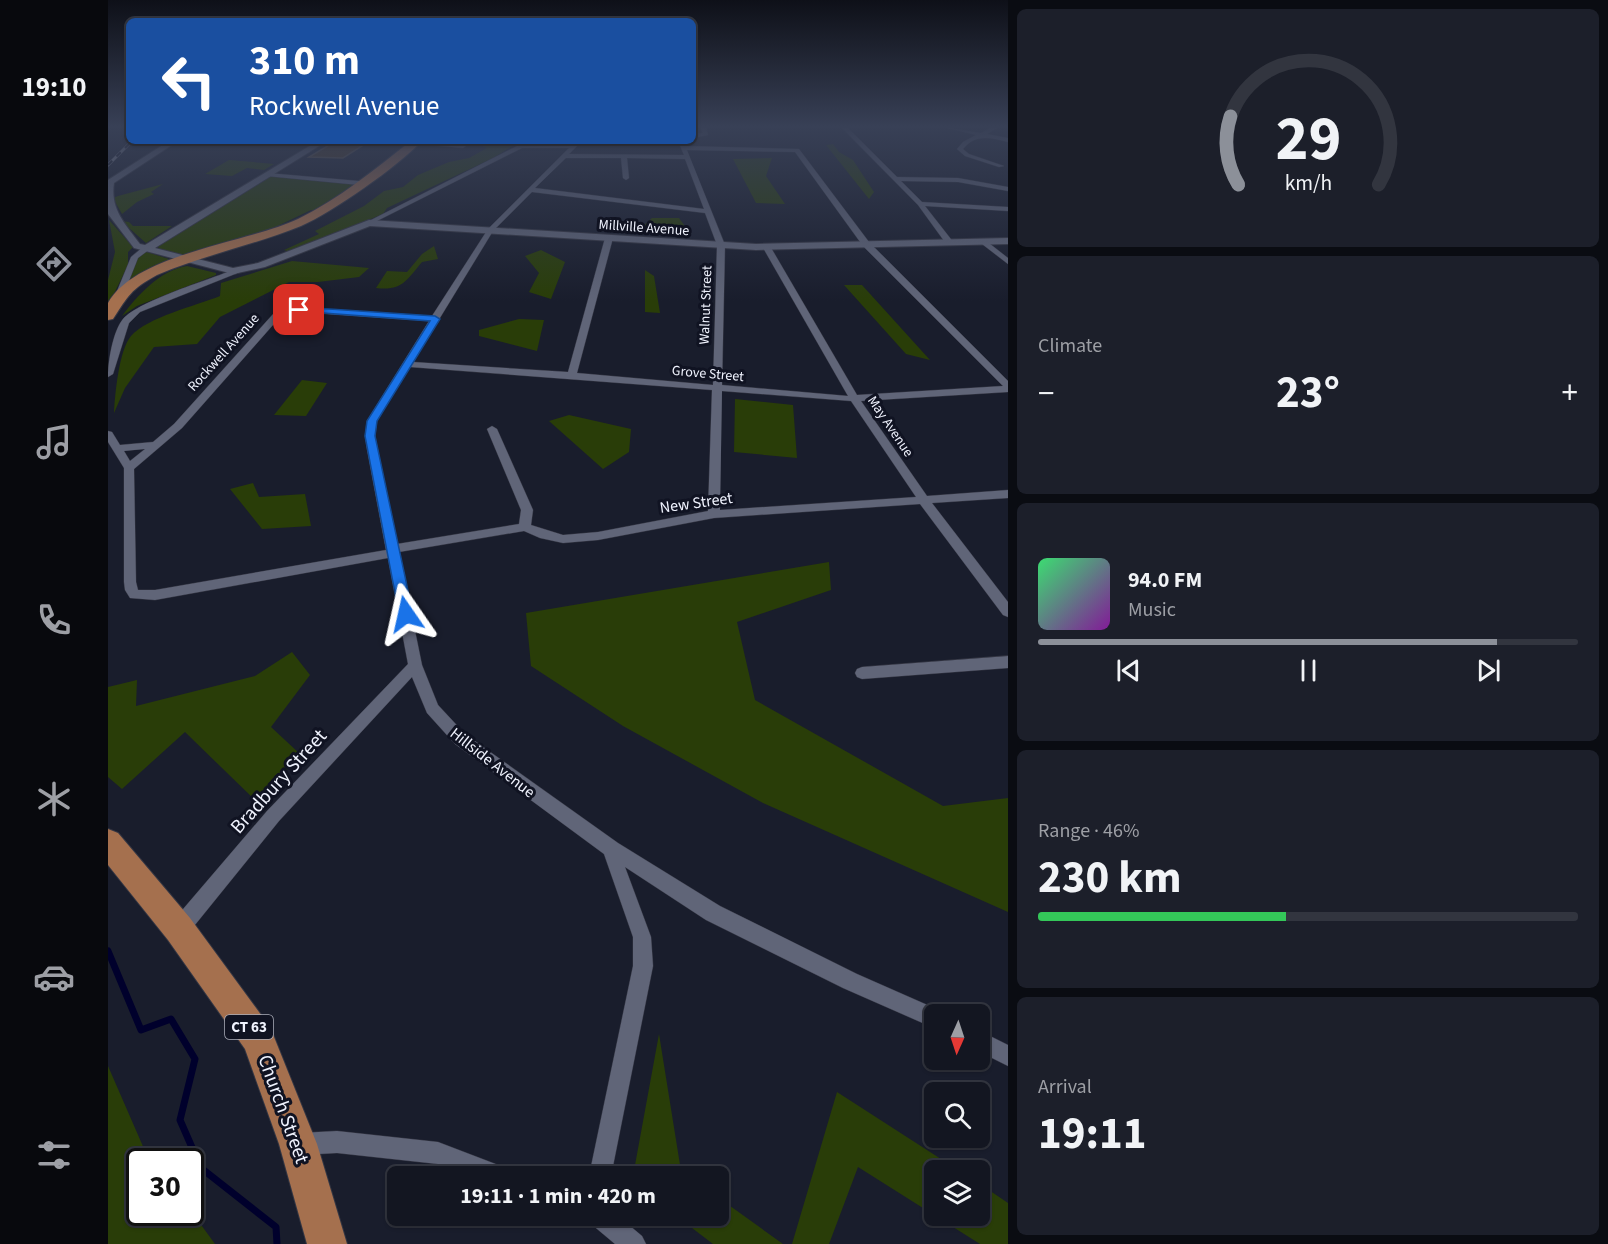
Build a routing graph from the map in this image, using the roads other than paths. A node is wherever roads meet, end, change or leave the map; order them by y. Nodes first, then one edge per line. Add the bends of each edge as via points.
1 (251, 185) edge
2 (356, 185) edge
3 (444, 185) edge
4 (537, 185) edge
5 (697, 185) edge
6 (823, 185) edge
7 (903, 185) edge
8 (986, 185) edge
9 (1008, 189) edge
10 (532, 190) junction
11 (108, 193) edge
12 (920, 204) junction
13 (1008, 208) edge
14 (706, 211) junction
15 (369, 223) junction
16 (490, 230) junction
17 (609, 238) junction
18 (1008, 241) edge
19 (985, 242) junction
20 (950, 243) junction
21 (866, 244) junction
22 (721, 245) junction
23 (766, 246) junction
24 (146, 249) junction
25 (184, 260) junction
26 (1008, 262) edge
27 (164, 269) junction
28 (241, 270) junction
29 (119, 296) junction
30 (108, 316) edge
31 (435, 319) junction
32 (108, 326) edge
33 (406, 364) junction
34 (108, 374) edge
35 (572, 375) junction
36 (716, 387) junction
37 (1008, 388) edge
38 (854, 398) junction
39 (492, 429) dead end
40 (108, 434) edge
41 (156, 445) junction
42 (117, 448) junction
43 (129, 468) junction
44 (1008, 494) edge
45 (922, 499) junction
46 (714, 514) junction
47 (525, 527) junction
48 (393, 551) junction
49 (1008, 612) edge
50 (1008, 662) edge
51 (415, 665) junction
52 (862, 673) dead end
53 (108, 843) edge
54 (612, 849) junction
55 (178, 929) junction
56 (924, 1014) edge
57 (990, 1046) edge
58 (1008, 1056) edge
59 (298, 1144) junction
60 (471, 1166) edge
61 (602, 1166) edge
62 (612, 1226) edge
63 (327, 1244) edge
64 (634, 1244) edge

1 - 24 street
2 - 25 main road via 291,226
3 - 15 street
4 - 10 street, Hillside Avenue
5 - 14 street, Walnut Street
6 - 21 street
7 - 12 street
8 - 9 street
10 - 14 street
10 - 16 street, Hillside Avenue
11 - 24 street via 112,213 124,232 134,244
12 - 13 street
12 - 20 street
14 - 22 street, Walnut Street
15 - 16 street, Millville Avenue
15 - 28 street, Millville Avenue
16 - 17 street, Millville Avenue
16 - 31 street, Hillside Avenue
17 - 22 street, Millville Avenue
17 - 35 street
18 - 19 street, Millville Avenue
19 - 20 street, Millville Avenue
19 - 26 street
20 - 21 street, Millville Avenue
21 - 23 street, Millville Avenue
21 - 37 street
22 - 23 street, Millville Avenue
22 - 36 street, Walnut Street
23 - 38 street, May Avenue
24 - 25 street, Millville Avenue
24 - 29 street via 135,257
25 - 27 main road
25 - 28 street, Millville Avenue
27 - 29 main road via 147,275
27 - 32 main road
28 - 34 street via 137,310 125,322
29 - 30 main road
31 - 33 street, Hillside Avenue
31 - 41 street, Rockwell Avenue via 299,310 277,315 178,426
33 - 35 street, Grove Street
33 - 48 street, Hillside Avenue via 372,421 370,436
35 - 36 street, Grove Street
36 - 38 street, Grove Street
36 - 46 street, Walnut Street
37 - 38 street, Grove Street
38 - 45 street, May Avenue
39 - 47 street via 527,510
40 - 42 street
41 - 42 street
41 - 43 street, Rockwell Avenue
42 - 43 street
43 - 48 street, New Street via 131,590 135,595 155,595
44 - 45 street, New Street
45 - 46 street, New Street
45 - 49 street, May Avenue
46 - 47 street, New Street via 563,539
47 - 48 street, New Street
48 - 51 street, Hillside Avenue
50 - 52 street
51 - 54 street, Hillside Avenue via 432,709 460,740
51 - 55 street, Bradbury Street via 280,808
53 - 55 main road, Church Street / CT 63
54 - 56 street, Hillside Avenue via 713,913
54 - 61 street via 642,937 643,966
55 - 59 main road, Church Street / CT 63 via 258,1039
57 - 58 street
59 - 60 street via 337,1142 438,1154
59 - 63 main road, Church Street / CT 63
62 - 64 street

